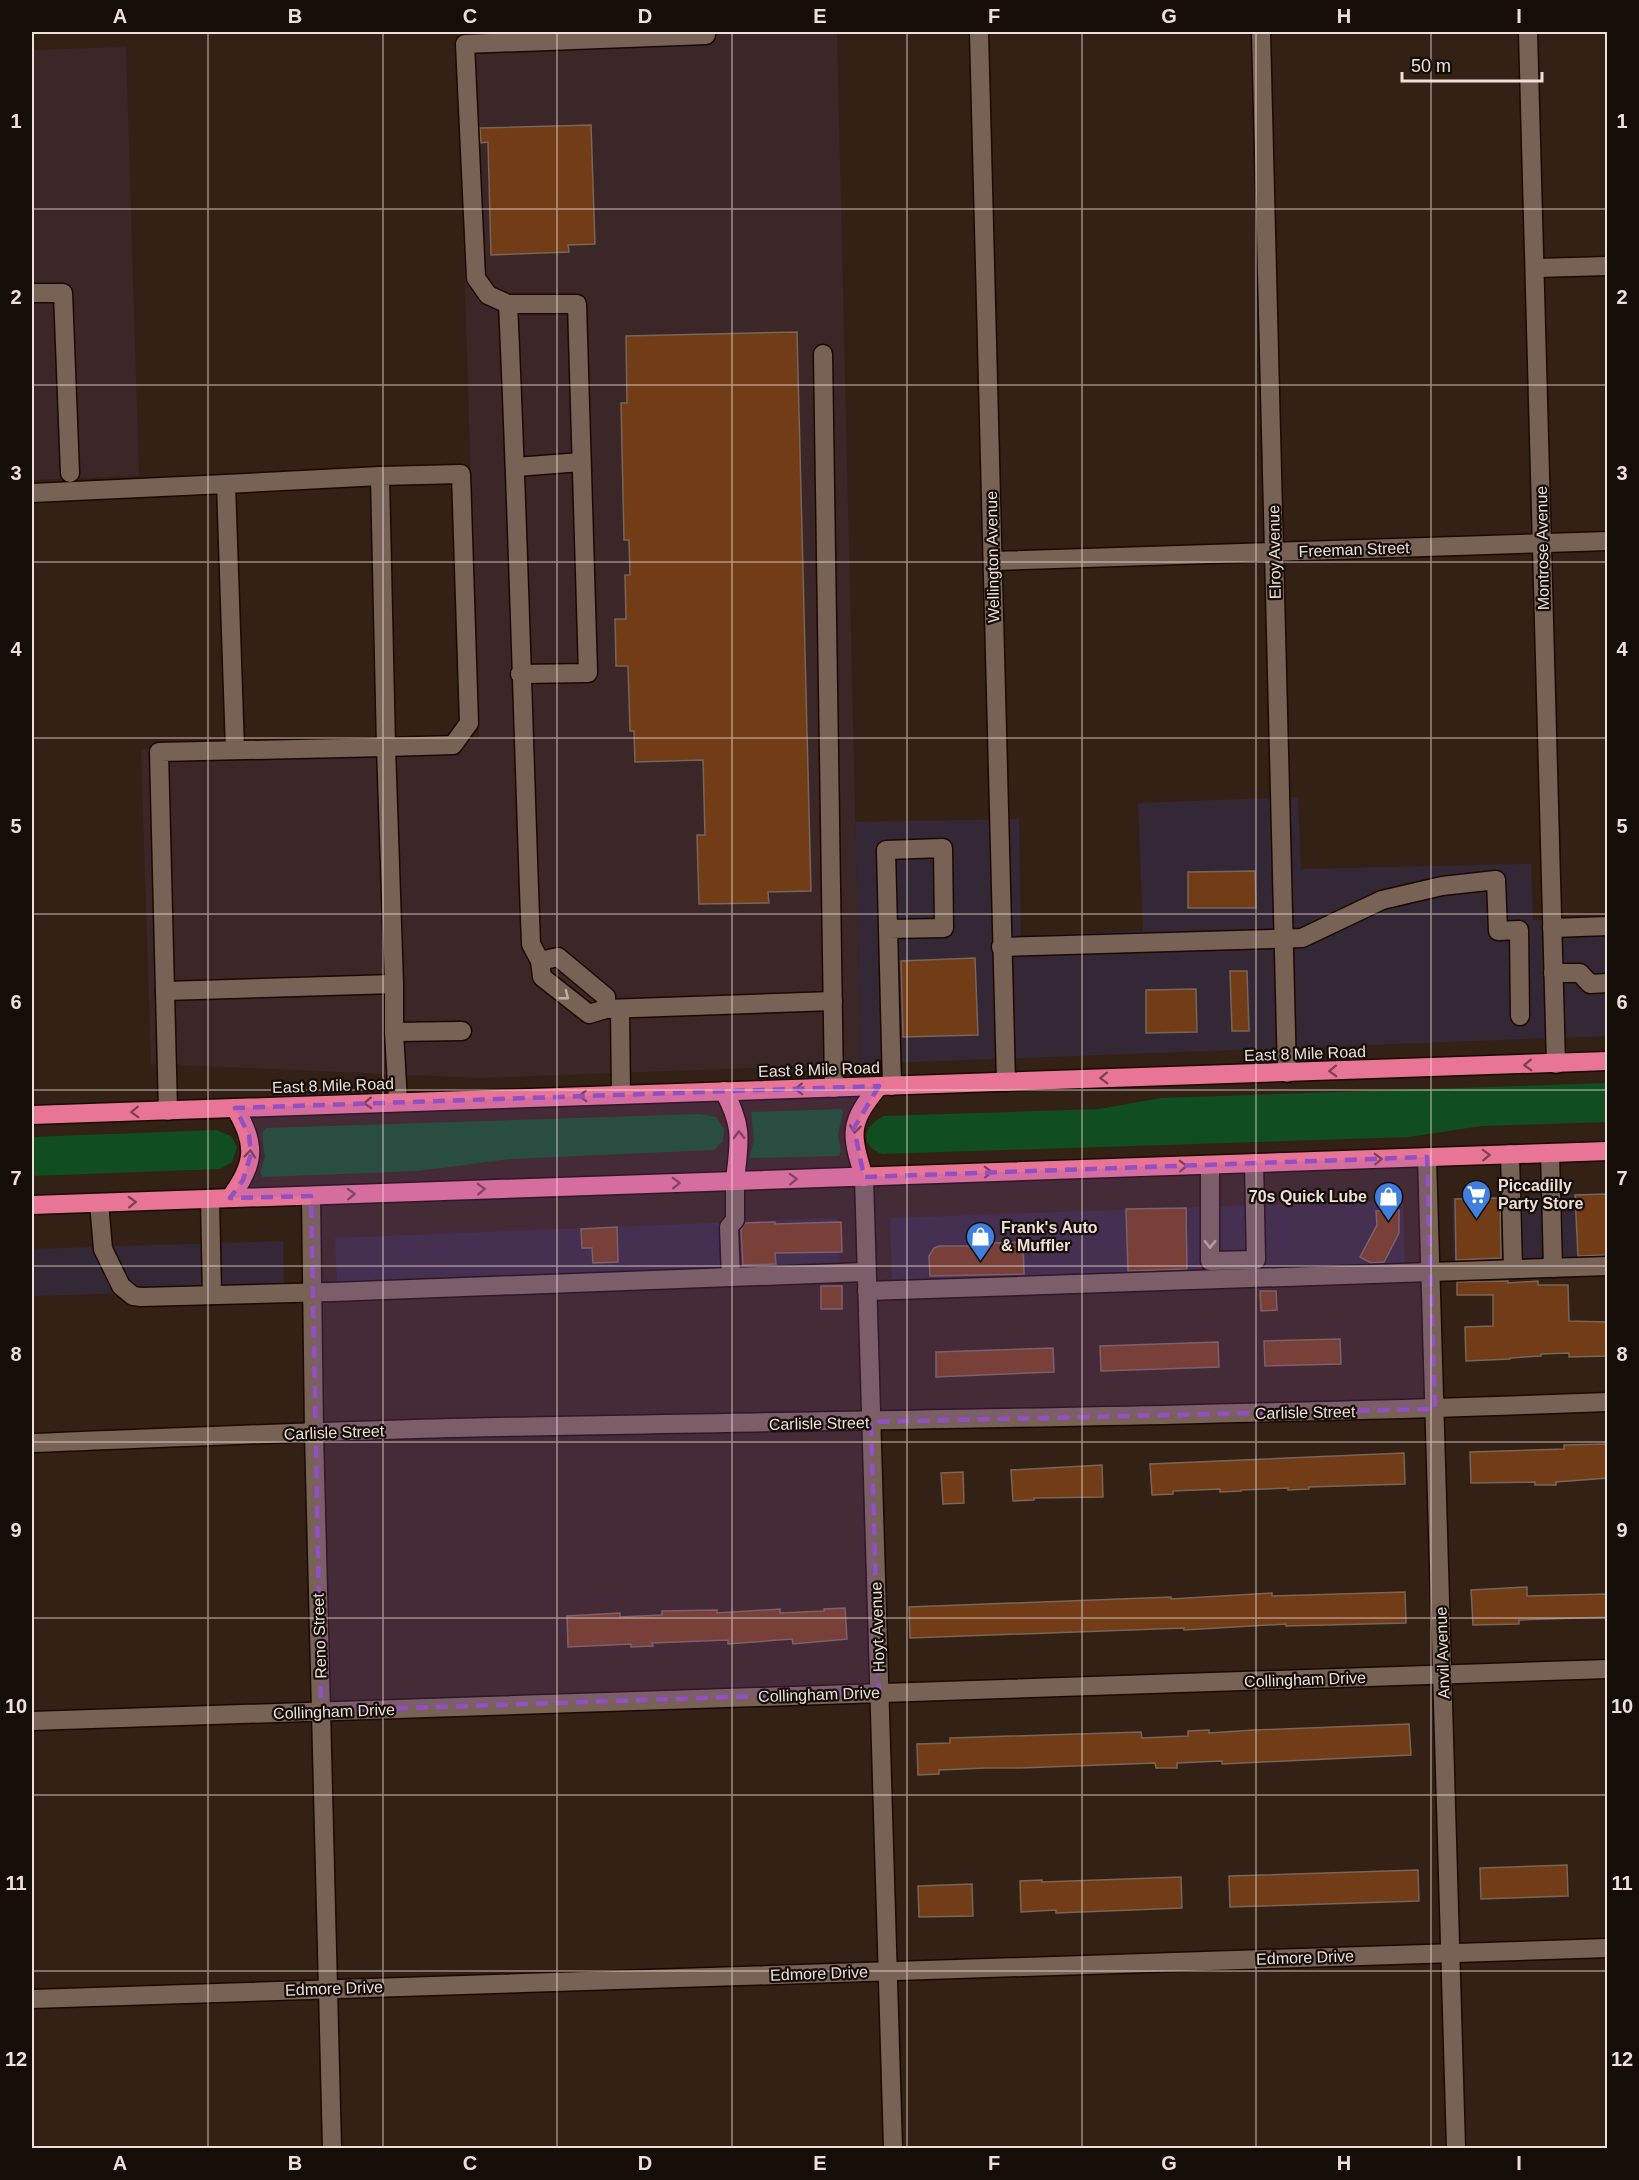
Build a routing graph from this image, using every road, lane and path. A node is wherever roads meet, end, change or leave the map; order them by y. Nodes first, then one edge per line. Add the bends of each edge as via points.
1 (979, 32) edge
2 (1261, 32) edge
3 (1528, 32) edge
4 (706, 35) dead end
5 (1608, 266) edge
6 (1536, 268) junction
7 (32, 293) edge
8 (508, 304) junction
9 (823, 354) dead end
10 (581, 462) junction
11 (516, 467) junction
12 (70, 473) dead end
13 (380, 476) junction
14 (226, 484) junction
15 (32, 493) edge
16 (1608, 541) edge
17 (1542, 543) junction
18 (1274, 552) junction
19 (993, 561) junction
20 (520, 674) junction
21 (386, 747) junction
22 (235, 750) junction
23 (1608, 926) edge
24 (889, 929) junction
25 (1552, 934) junction
26 (1284, 939) junction
27 (1519, 940) junction
28 (1001, 947) junction
29 (540, 961) junction
30 (1553, 973) junction
31 (1608, 983) edge
32 (394, 984) junction
33 (165, 991) junction
34 (833, 1001) junction
35 (613, 1010) junction
36 (1521, 1016) dead end
37 (462, 1031) dead end
38 (394, 1032) junction
39 (1608, 1062) edge
40 (1556, 1064) junction
41 (1287, 1073) junction
42 (1006, 1082) junction
43 (885, 1086) junction
44 (834, 1088) junction
45 (724, 1091) junction
46 (621, 1095) junction
47 (398, 1102) junction
48 (235, 1108) junction
49 (168, 1111) junction
50 (32, 1115) edge
51 (1608, 1151) edge
52 (1550, 1153) junction
53 (1510, 1155) junction
54 (1427, 1157) junction
55 (1254, 1163) junction
56 (1210, 1165) junction
57 (864, 1177) junction
58 (735, 1181) junction
59 (311, 1196) junction
60 (230, 1198) junction
61 (210, 1199) junction
62 (99, 1203) junction
63 (32, 1205) edge
64 (1608, 1266) edge
65 (1553, 1268) junction
66 (1513, 1269) junction
67 (866, 1272) junction
68 (1431, 1272) junction
69 (731, 1277) junction
70 (867, 1292) junction
71 (311, 1293) junction
72 (212, 1295) junction
73 (1608, 1402) edge
74 (1435, 1409) junction
75 (871, 1422) junction
76 (314, 1433) junction
77 (32, 1443) edge
78 (1608, 1669) edge
79 (1442, 1675) junction
80 (879, 1692) junction
81 (321, 1711) junction
82 (32, 1721) edge
83 (1608, 1948) edge
84 (1451, 1953) junction
85 (888, 1970) junction
86 (329, 1989) junction
87 (32, 1999) edge
88 (332, 2148) edge
89 (893, 2148) edge
90 (1456, 2148) edge

1 - 19 street, Wellington Avenue
2 - 18 street, Elroy Avenue
3 - 6 street, Montrose Avenue
4 - 8 street via 465,44 476,278 488,295
5 - 6 street
6 - 17 street, Montrose Avenue
7 - 12 street via 63,292
8 - 10 street via 577,304
8 - 11 street
9 - 34 street
10 - 11 street
10 - 20 street via 588,672
11 - 20 street
13 - 14 street
13 - 21 street
13 - 21 street via 461,474 469,723 453,746
14 - 15 street
14 - 22 street
16 - 17 street, Freeman Street
17 - 18 street, Freeman Street
17 - 25 street, Montrose Avenue
18 - 19 street, Freeman Street
18 - 26 street, Elroy Avenue
19 - 28 street, Wellington Avenue
20 - 29 street via 531,944
21 - 22 street
21 - 32 street
22 - 33 street via 159,752
23 - 25 street
24 - 24 street via 886,850 943,848 944,928
24 - 43 street
25 - 27 street
25 - 30 street, Montrose Avenue
26 - 27 street via 1302,938 1382,900 1442,885 1496,880 1498,931 1519,930
26 - 28 street
26 - 41 street, Elroy Avenue
27 - 36 street
28 - 42 street, Wellington Avenue
29 - 35 street via 558,957 606,996
29 -> 35 street via 542,977 589,1014
30 - 31 street via 1581,973 1590,984
30 - 40 street, Montrose Avenue
32 - 33 street
32 - 38 street
33 - 49 street
34 - 35 street
34 - 44 street
35 - 46 street
37 - 38 street
38 - 47 street
39 - 40 highway, East 8 Mile Road
40 -> 41 highway, East 8 Mile Road
41 -> 42 highway, East 8 Mile Road
42 - 43 highway, East 8 Mile Road
43 - 44 highway, East 8 Mile Road
43 -> 57 highway via 856,1118 855,1146
44 -> 45 highway, East 8 Mile Road
45 - 46 highway, East 8 Mile Road
58 -> 45 highway via 739,1128
46 -> 47 highway, East 8 Mile Road
47 -> 48 highway, East 8 Mile Road
48 - 49 highway, East 8 Mile Road
60 -> 48 highway via 243,1180 251,1155 249,1135
49 -> 50 highway, East 8 Mile Road
51 - 52 highway
52 - 53 highway
52 - 65 street
54 -> 53 highway
53 - 66 street
55 -> 54 highway
54 - 68 street, Anvil Avenue
55 - 56 highway
56 -> 55 street via 1210,1262 1256,1260
57 -> 56 highway
58 -> 57 highway
57 - 67 street, Hoyt Avenue
59 -> 58 highway
58 - 69 street via 735,1220 729,1227
59 - 60 highway
59 - 71 street, Reno Street
60 - 61 highway
62 -> 61 highway
61 - 72 street
62 - 63 highway
62 - 72 street via 103,1249 126,1292 141,1297
64 - 65 street
65 - 66 street
66 - 68 street
67 - 69 street
67 - 70 street, Hoyt Avenue
68 - 70 street
68 - 74 street, Anvil Avenue
69 - 71 street
70 - 75 street, Hoyt Avenue
71 - 72 street
71 - 76 street, Reno Street
73 - 74 street, Carlisle Street
74 - 75 street, Carlisle Street
74 - 79 street, Anvil Avenue
75 - 76 street, Carlisle Street
75 - 80 street, Hoyt Avenue
76 - 77 street, Carlisle Street
76 - 81 street, Reno Street
78 - 79 street, Collingham Drive
79 - 80 street, Collingham Drive
79 - 84 street, Anvil Avenue
80 - 81 street, Collingham Drive
80 - 85 street, Hoyt Avenue
81 - 82 street, Collingham Drive
81 - 86 street, Reno Street
83 - 84 street, Edmore Drive
84 - 85 street, Edmore Drive
84 - 90 street, Anvil Avenue
85 - 86 street, Edmore Drive
85 - 89 street, Hoyt Avenue
86 - 87 street, Edmore Drive
86 - 88 street, Reno Street

